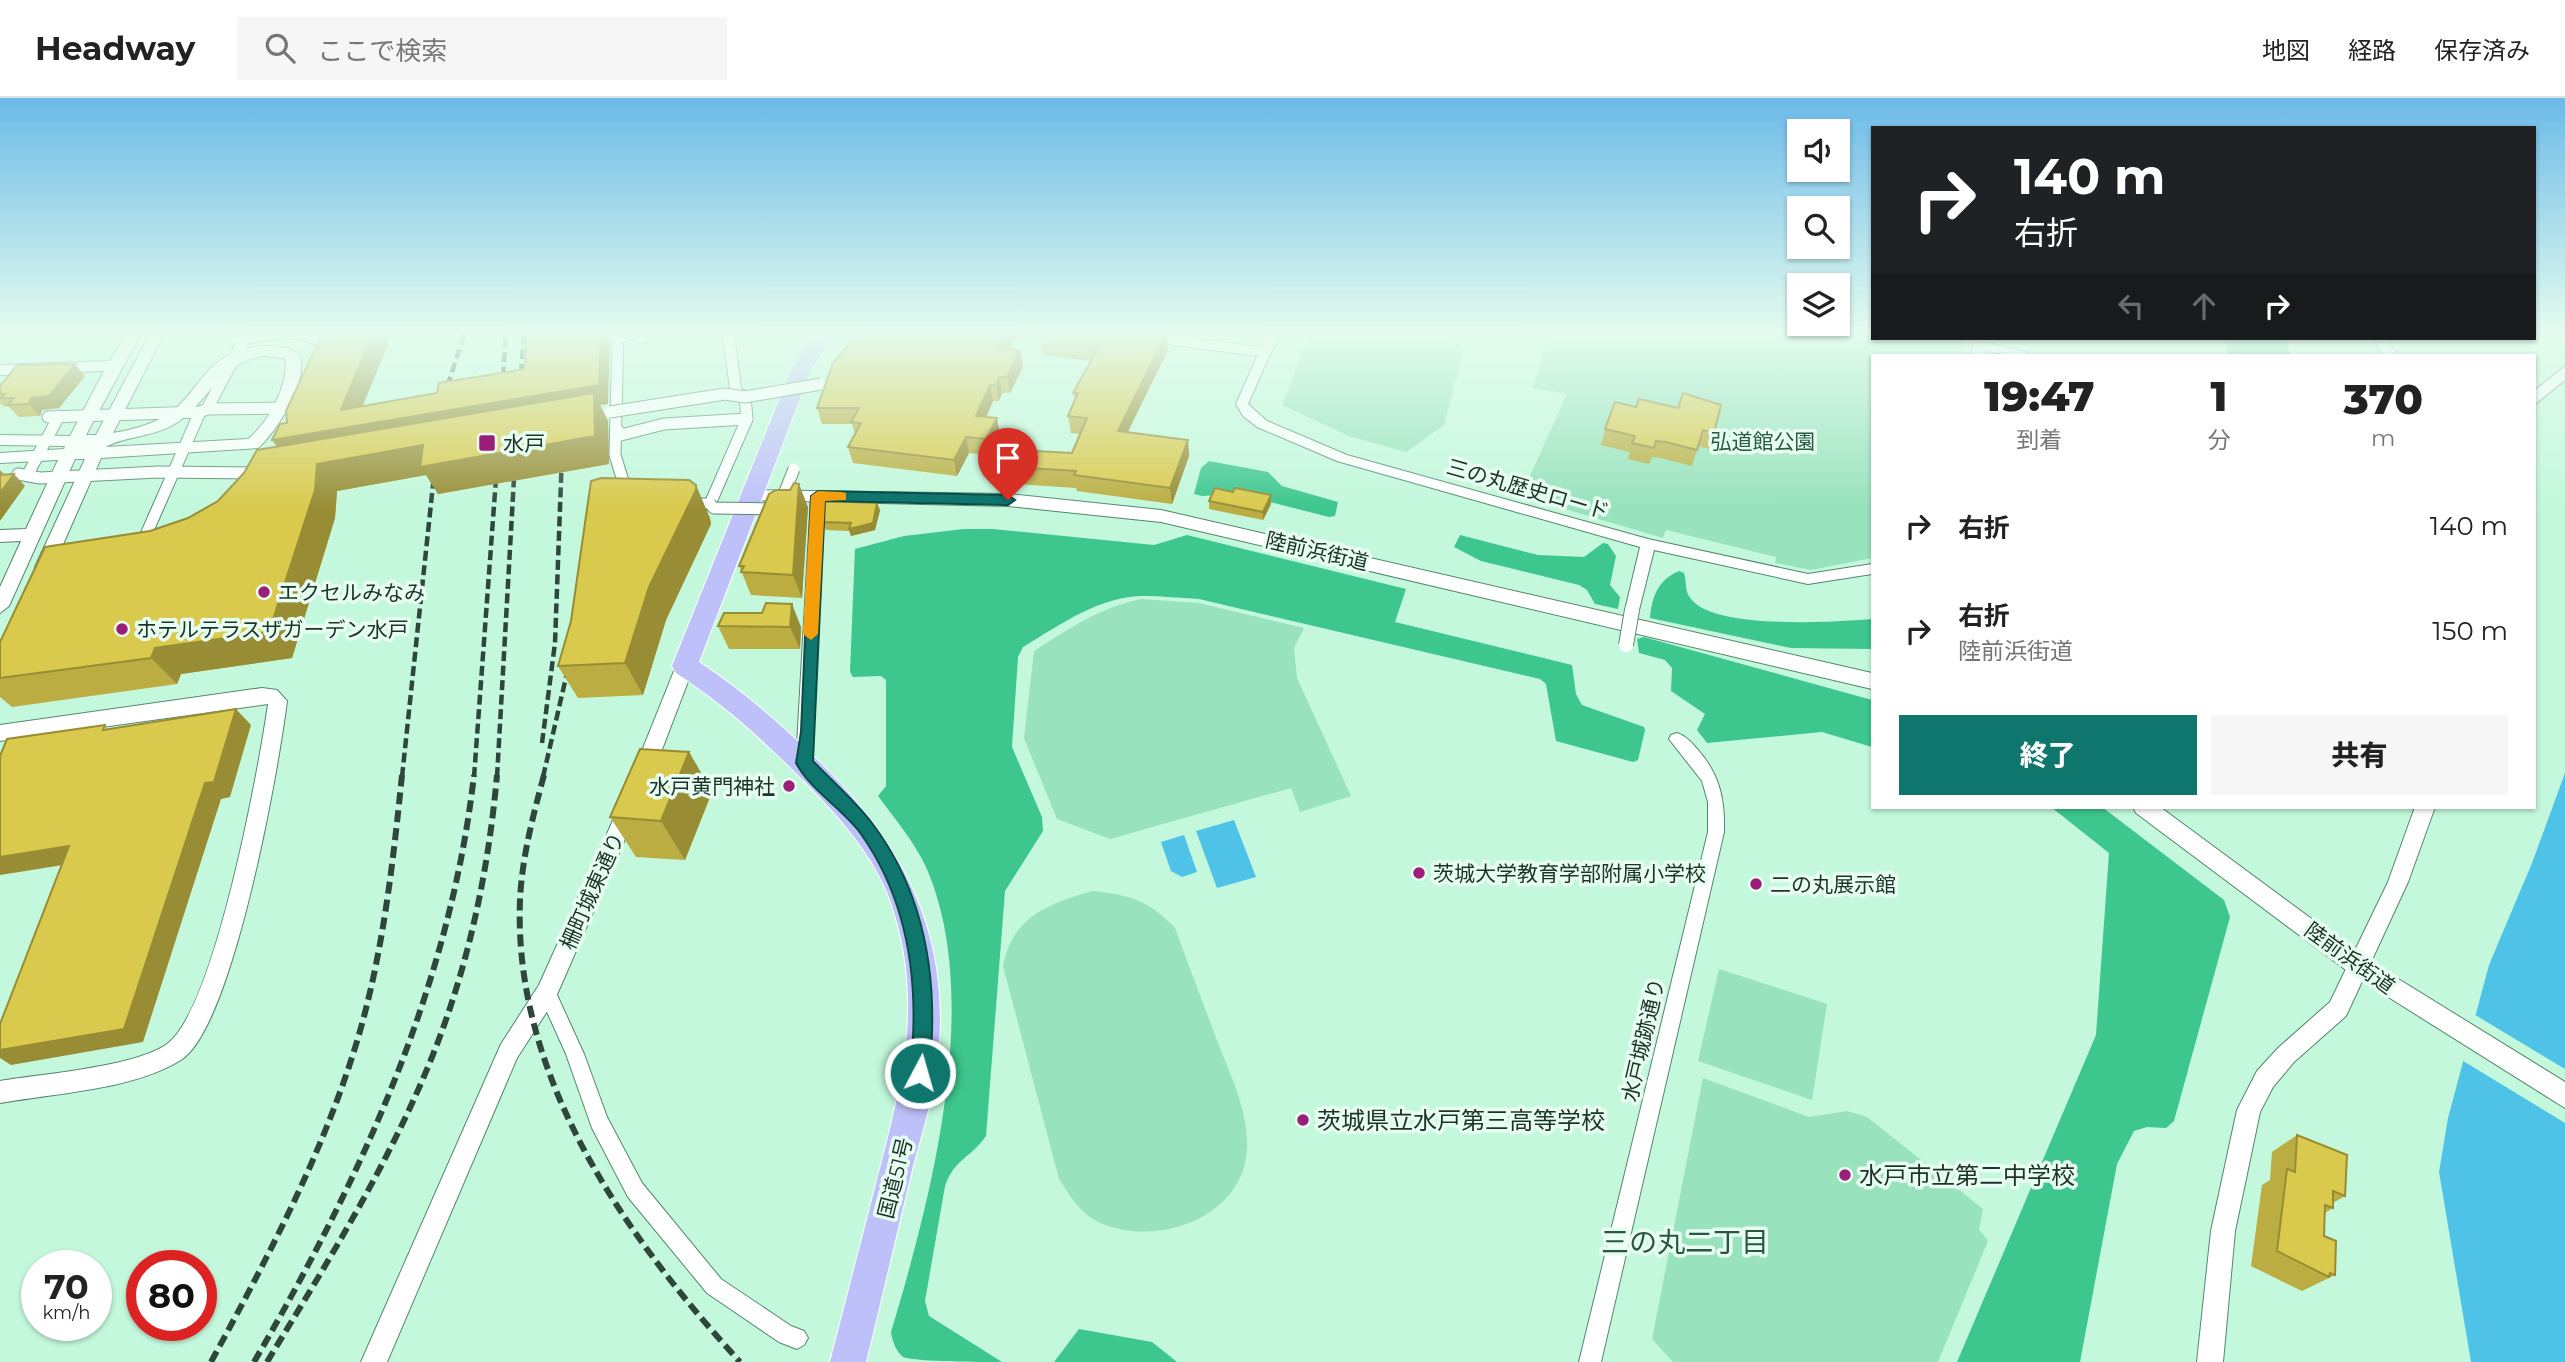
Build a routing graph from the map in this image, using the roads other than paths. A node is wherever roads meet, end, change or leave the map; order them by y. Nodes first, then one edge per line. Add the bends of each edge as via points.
1 (101, 391) edge
2 (127, 391) edge
3 (203, 391) edge
4 (214, 391) edge
5 (286, 391) edge
6 (614, 391) edge
7 (736, 391) edge
8 (780, 391) edge
9 (793, 391) edge
10 (1248, 391) edge
11 (745, 397) junction
12 (204, 410) junction
13 (613, 411) junction
14 (596, 414) edge
15 (747, 419) junction
16 (295, 421) edge
17 (616, 428) junction
18 (78, 439) junction
19 (0, 440) edge
20 (98, 446) junction
21 (71, 456) junction
22 (0, 458) edge
23 (794, 469) dead end
24 (270, 474) edge
25 (174, 475) junction
26 (752, 496) junction
27 (818, 496) junction
28 (642, 502) edge
29 (683, 503) edge
30 (710, 504) junction
31 (34, 535) junction
32 (0, 536) edge
33 (1648, 544) junction
34 (139, 552) edge
35 (1871, 569) edge
36 (37, 583) edge
37 (0, 606) edge
38 (1626, 647) dead end
39 (685, 666) junction
40 (1871, 681) edge
41 (0, 733) edge
42 (1677, 739) dead end
43 (804, 763) junction
44 (2147, 809) edge
45 (2424, 809) edge
46 (2358, 966) junction
47 (547, 992) junction
48 (0, 1092) edge
49 (2565, 1096) edge
50 (797, 1338) dead end
51 (374, 1362) edge
52 (848, 1362) edge
53 (1590, 1362) edge
54 (2210, 1362) edge

1 - 18 street
2 - 20 street
3 - 20 street via 168,421
4 - 12 street
5 - 20 street via 270,428 252,444
6 - 13 street
7 - 11 street
8 - 11 street, bridge
9 - 26 highway, 柵町城東通り
10 - 33 street, 三の丸歴史ロード via 1242,404 1262,424 1342,458
11 - 13 street, bridge via 725,394
11 - 15 street
12 - 16 street via 300,408
12 - 25 street
12 - 25 street via 54,416 23,474 40,478
13 - 14 street
13 - 17 street
15 - 17 street via 629,430 621,435
15 - 30 street
17 - 28 street via 615,455 629,501
18 - 19 street
18 - 20 street
18 - 21 street
20 - 21 street
20 - 36 street
21 - 22 street
21 - 31 street
23 - 30 street, bridge via 778,509 725,511
24 - 25 street
25 - 34 street
26 - 27 main road, 陸前浜街道
26 - 39 highway, 柵町城東通り
27 - 40 main road, 陸前浜街道 via 1008,500 1161,516
27 - 43 street
29 - 30 street
31 - 32 street
31 - 37 street
33 - 35 street, 三の丸歴史ロード via 1808,579
33 - 38 street, bridge
39 - 43 highway, 国道51号 via 723,691
39 - 47 street, 柵町城東通り
41 - 48 street via 262,695 278,701 245,875 219,965 184,1045 155,1062
42 - 53 street, 水戸城跡通り via 1704,765 1713,781 1718,804 1716,832
43 - 52 highway, 国道51号 via 866,827 896,875 915,930 924,993 920,1073
44 - 46 main road, 陸前浜街道
45 - 46 street via 2398,882
46 - 49 main road, 陸前浜街道
46 - 54 street via 2338,1009 2265,1079 2249,1111 2222,1230
47 - 50 street via 599,1121 635,1190 714,1286
47 - 51 street, 柵町城東通り via 509,1051

